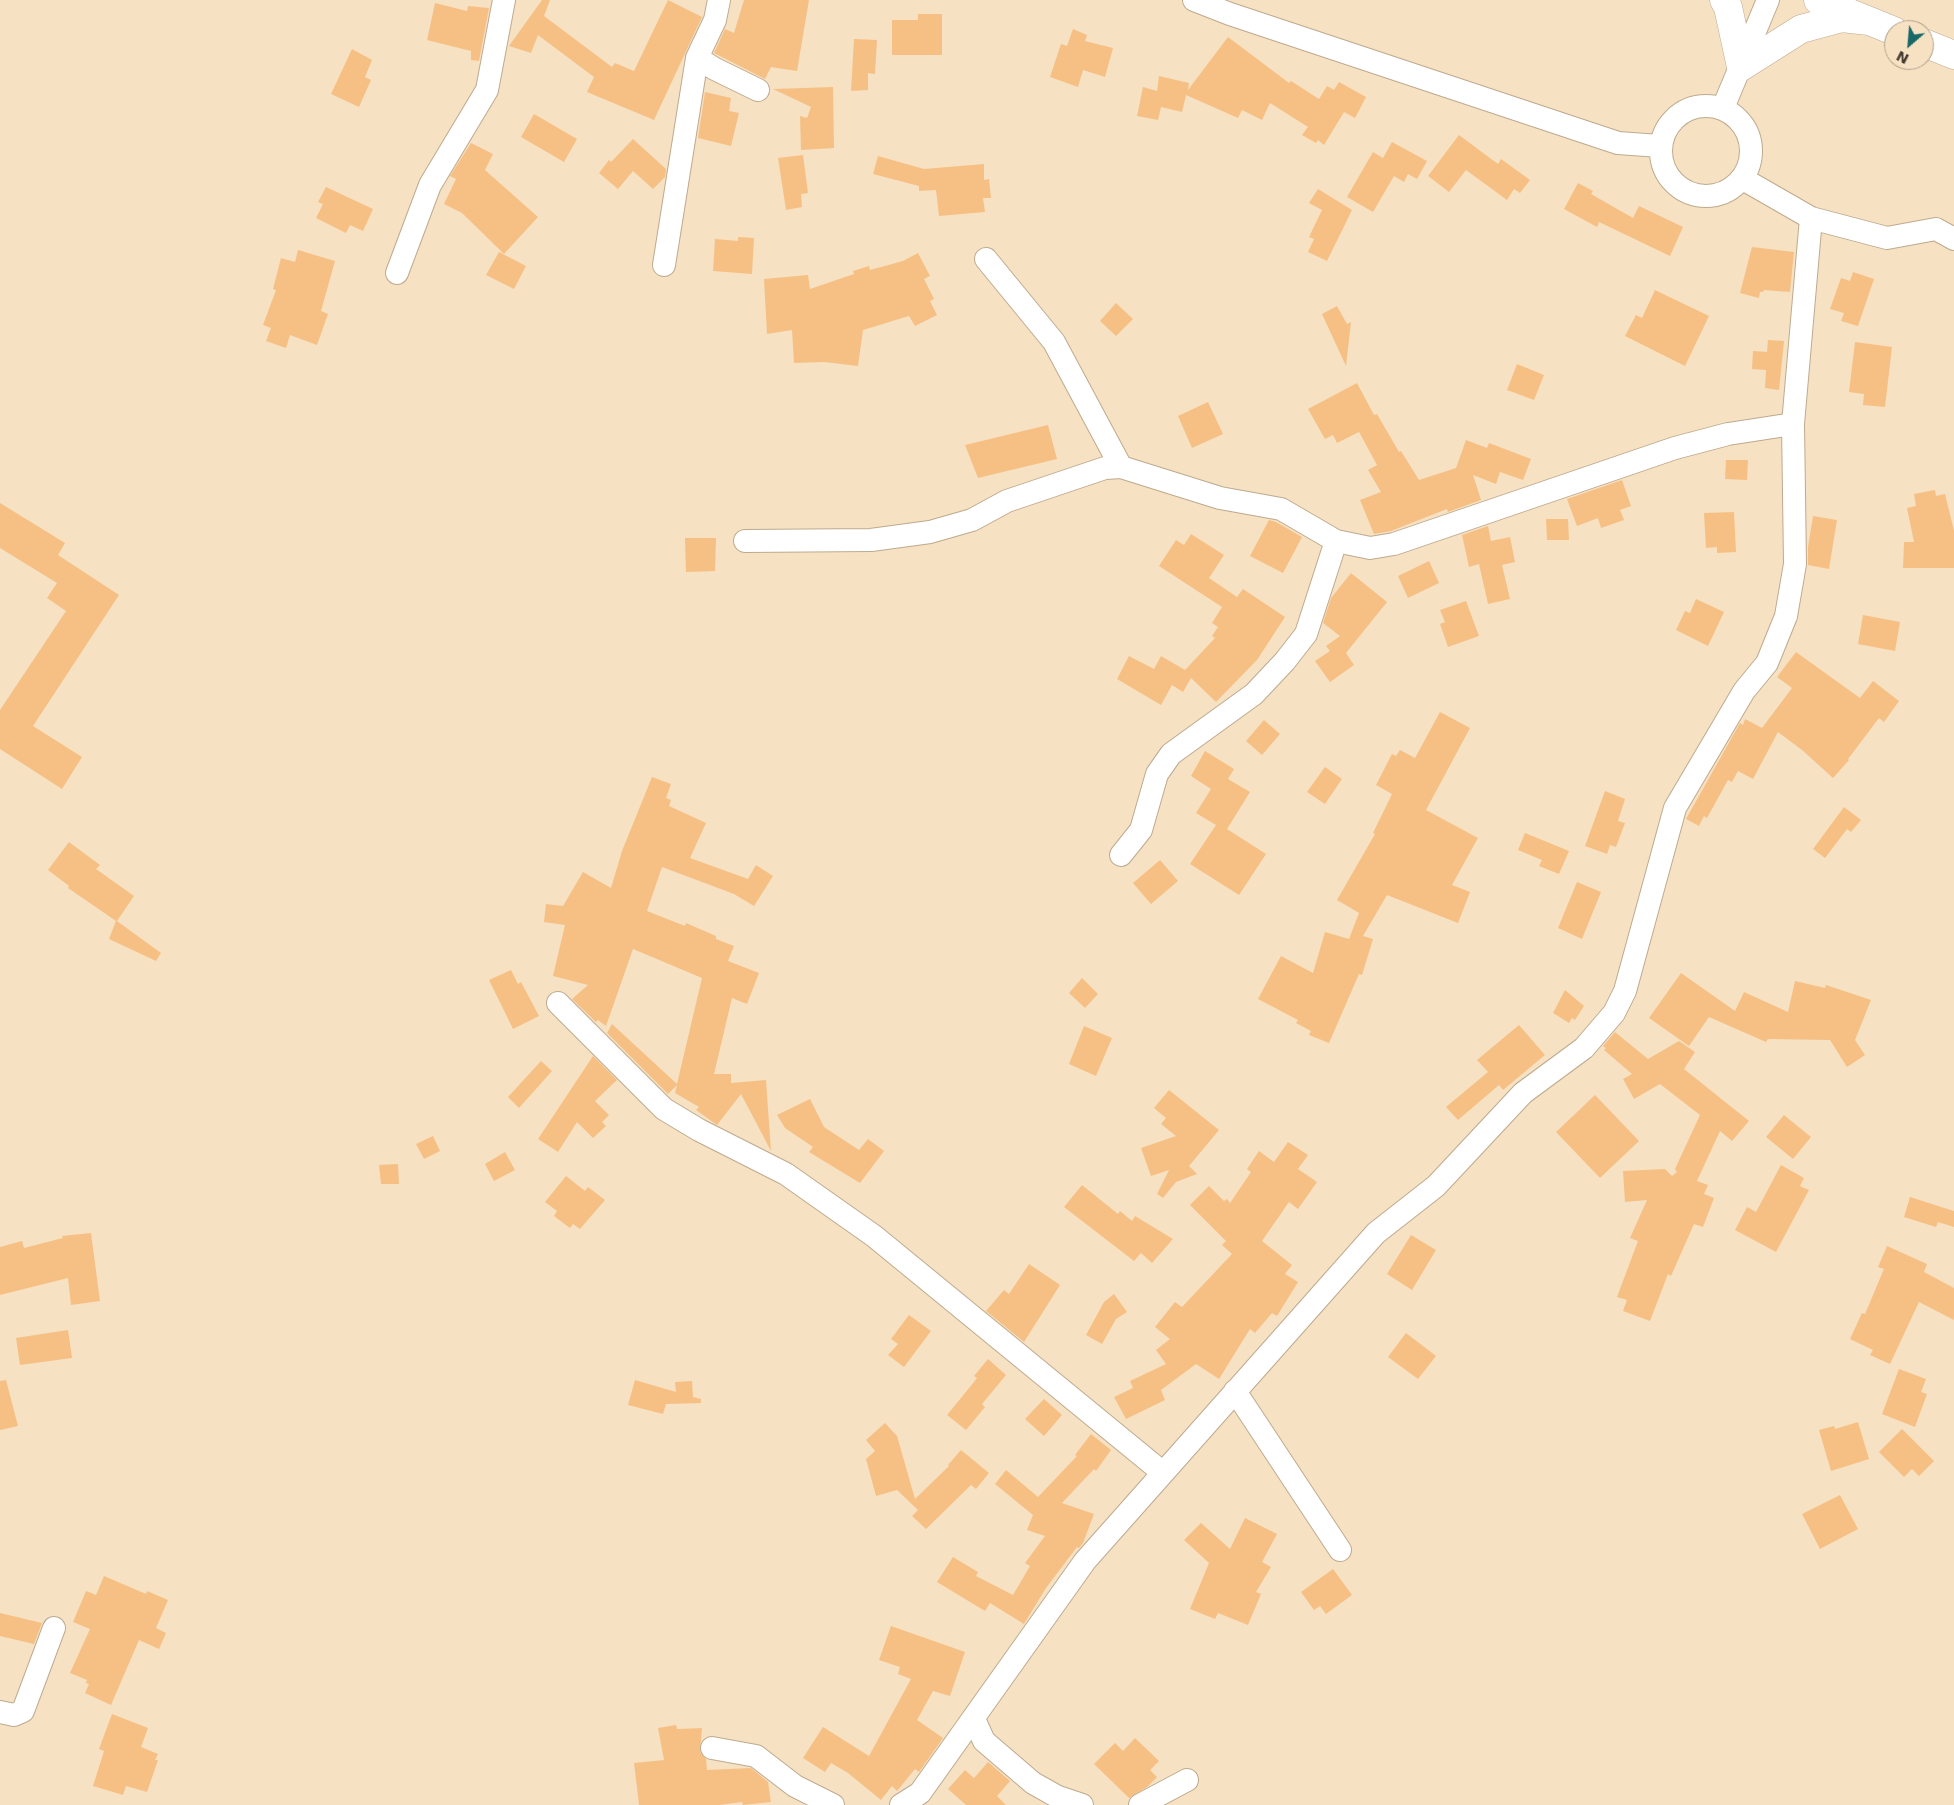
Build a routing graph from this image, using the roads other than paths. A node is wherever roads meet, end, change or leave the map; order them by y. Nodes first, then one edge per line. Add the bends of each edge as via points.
1 (504, 0) edge
2 (719, 0) edge
3 (1194, 0) edge
4 (1724, 0) edge
5 (1768, 0) edge
6 (1818, 0) edge
7 (1869, 21) junction
8 (1884, 27) edge
9 (1934, 47) edge
10 (1954, 55) edge
11 (697, 58) junction
12 (1741, 67) junction
13 (758, 90) dead end
14 (1723, 108) junction
15 (1660, 146) junction
16 (1744, 179) junction
17 (1811, 218) junction
18 (1954, 239) edge
19 (986, 259) dead end
20 (664, 265) dead end
21 (397, 273) dead end
22 (1793, 424) junction
23 (1121, 466) junction
24 (744, 541) dead end
25 (1336, 541) junction
26 (1121, 855) dead end
27 (558, 1003) dead end
28 (1235, 1391) junction
29 (1162, 1472) junction
30 (1340, 1550) dead end
31 (54, 1628) dead end
32 (0, 1712) edge
33 (974, 1719) junction
34 (712, 1748) dead end
35 (1187, 1780) dead end
36 (1061, 1801) edge
37 (833, 1805) edge
38 (901, 1805) edge
39 (1082, 1805) edge
40 (1140, 1805) edge

1 - 21 street via 487,90 430,185
2 - 11 street via 715,20
3 - 15 street via 1618,143
4 - 12 highway
5 - 12 street
6 - 7 highway
7 - 8 highway
7 - 12 highway via 1842,18 1801,29
9 - 10 highway
11 - 13 street
11 - 20 street
12 - 14 street
14 - 15 street via 1688,109 1669,124
14 - 16 street via 1749,133 1752,157
15 - 16 street via 1660,158 1670,180 1690,194 1713,197
16 - 17 street
17 - 18 street via 1887,238 1936,229
17 - 22 street
19 - 23 street via 1054,342
22 - 25 street via 1728,434 1675,448 1394,544 1370,548
22 - 28 street via 1795,564 1786,616 1767,663 1744,691 1675,808 1625,991 1614,1013 1584,1048 1523,1093 1436,1186 1376,1233
23 - 24 street via 1105,468 1007,501 972,520 930,532 871,540
23 - 25 street via 1220,498 1281,509
25 - 26 street via 1306,634 1254,694 1171,754 1157,774 1142,830
27 - 29 street via 664,1109 786,1174 874,1236
28 - 29 street
28 - 30 street
29 - 33 street via 1085,1561
31 - 32 street via 23,1711 14,1715
33 - 36 street via 984,1741 1032,1783
33 - 38 street via 920,1793
34 - 37 street via 756,1756 795,1786
35 - 40 street
36 - 39 street

